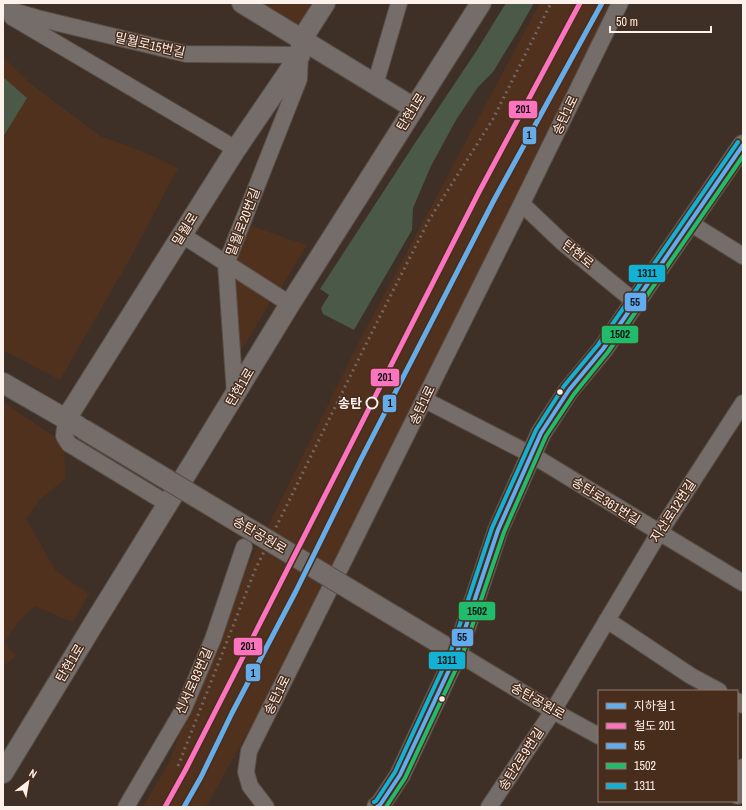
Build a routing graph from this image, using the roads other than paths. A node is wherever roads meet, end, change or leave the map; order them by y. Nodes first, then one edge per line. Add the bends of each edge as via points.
1 (242, 3) edge
2 (325, 3) edge
3 (399, 3) edge
4 (481, 3) edge
5 (620, 3) edge
6 (3, 8) edge
7 (3, 12) edge
8 (301, 47) junction
9 (375, 85) junction
10 (414, 108) junction
11 (743, 145) edge
12 (236, 149) junction
13 (522, 204) junction
14 (690, 223) junction
15 (182, 235) junction
16 (743, 256) edge
17 (226, 264) junction
18 (635, 302) junction
19 (290, 304) junction
20 (3, 383) edge
21 (234, 395) junction
22 (425, 400) junction
23 (743, 403) edge
24 (75, 424) junction
25 (532, 455) junction
26 (168, 504) junction
27 (658, 533) junction
28 (244, 547) dead end
29 (743, 583) edge
30 (607, 620) junction
31 (450, 649) junction
32 (716, 690) edge
33 (553, 711) junction
34 (598, 735) edge
35 (743, 767) edge
36 (3, 773) edge
37 (739, 796) edge
38 (493, 806) edge
39 (126, 807) edge
40 (266, 807) edge
41 (377, 807) edge

1 - 8 street
2 - 8 street, 밀월로
3 - 9 street
4 - 10 street, 탄현1로
5 - 13 street, 송탄1로
6 - 8 street, 밀월로15번길 via 186,54
7 - 12 street
8 - 9 street
8 - 12 street, 밀월로
8 - 17 street, 밀월로20번길 via 299,79
9 - 10 street
10 - 19 street, 탄현1로
11 - 14 street
12 - 15 street, 밀월로
13 - 18 street, 탄현로 via 562,242
13 - 22 street, 송탄1로
14 - 16 street
14 - 18 street
15 - 17 street
15 - 24 street, 밀월로
17 - 19 street
17 - 21 street, 밀월로20번길
18 - 25 street via 603,349 569,390 541,434
19 - 21 street, 탄현1로
20 - 24 street, 송탄공원로
21 - 26 street, 탄현1로
22 - 25 street
22 - 40 street, 송탄1로 via 249,751 246,772 250,786
23 - 27 street, 지산로12번길
24 - 26 street via 64,436 69,444
24 - 31 street, 송탄공원로, bridge
25 - 27 street, 송탄로361번길
25 - 31 street via 498,530
26 - 36 street, 탄현1로
27 - 29 street, 송탄로361번길
27 - 30 street, 지산로12번길
28 - 39 street, 신서로93번길 via 213,639 183,710
30 - 32 street
30 - 33 street, 지산로12번길
31 - 33 street, 송탄공원로
31 - 41 street via 400,775
33 - 34 street, 송탄공원로
33 - 38 street, 송탄2로9번길
35 - 37 street

